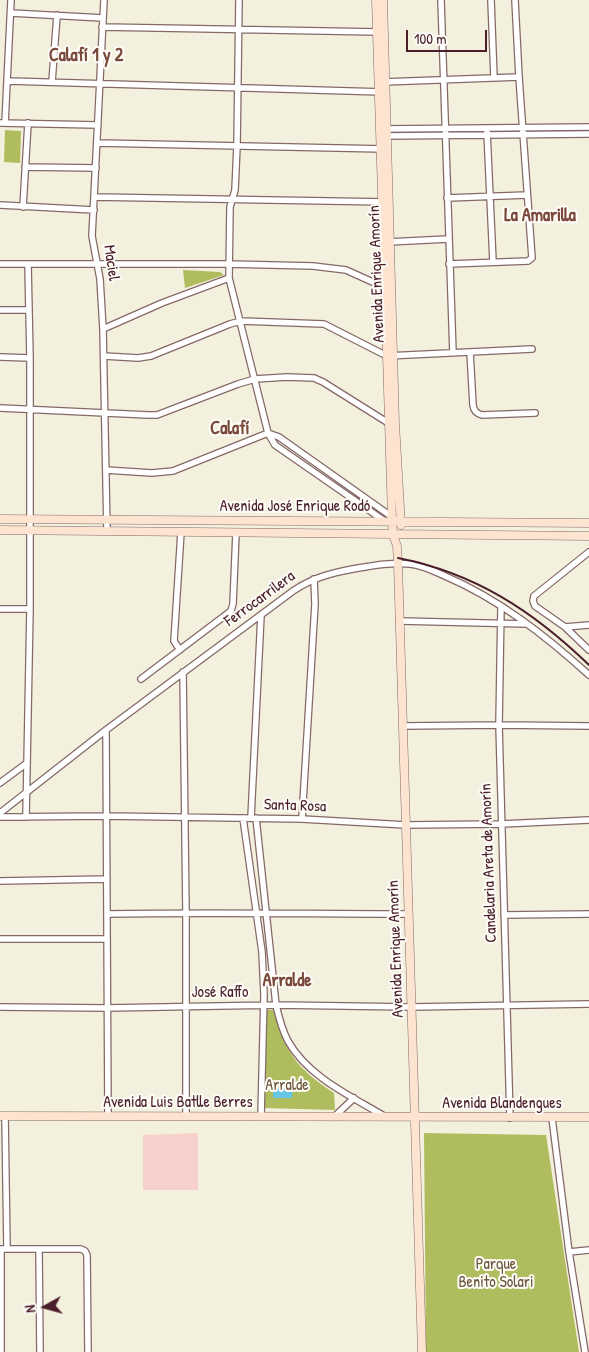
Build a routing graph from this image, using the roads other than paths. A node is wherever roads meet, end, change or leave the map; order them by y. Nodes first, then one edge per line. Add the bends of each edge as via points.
1 (12, 0) edge
2 (104, 0) edge
3 (239, 0) edge
4 (376, 0) edge
5 (383, 0) edge
6 (441, 0) edge
7 (491, 0) edge
8 (515, 0) edge
9 (11, 13) junction
10 (57, 16) junction
11 (103, 18) junction
12 (102, 27) junction
13 (239, 28) junction
14 (380, 32) junction
15 (519, 77) junction
16 (494, 78) junction
17 (443, 80) junction
18 (8, 81) junction
19 (52, 82) junction
20 (382, 82) junction
21 (100, 84) junction
22 (237, 88) junction
23 (382, 92) junction
24 (3, 123) edge
25 (28, 123) junction
26 (98, 125) junction
27 (487, 127) junction
28 (522, 127) junction
29 (589, 127) edge
30 (444, 128) junction
31 (383, 133) junction
32 (487, 134) junction
33 (523, 134) junction
34 (589, 134) edge
35 (445, 135) junction
36 (97, 143) junction
37 (237, 146) junction
38 (383, 149) junction
39 (25, 167) junction
40 (96, 168) junction
41 (527, 194) junction
42 (490, 196) junction
43 (94, 198) junction
44 (446, 198) junction
45 (232, 200) junction
46 (385, 202) junction
47 (0, 205) edge
48 (23, 206) junction
49 (94, 210) junction
50 (448, 239) junction
51 (386, 242) junction
52 (493, 262) junction
53 (0, 264) edge
54 (28, 264) junction
55 (97, 264) junction
56 (228, 264) junction
57 (449, 264) junction
58 (229, 278) junction
59 (387, 286) junction
60 (0, 310) edge
61 (29, 310) junction
62 (241, 321) junction
63 (103, 329) junction
64 (532, 350) dead end
65 (470, 352) junction
66 (453, 353) junction
67 (104, 356) junction
68 (390, 356) junction
69 (0, 357) edge
70 (30, 358) junction
71 (255, 379) junction
72 (0, 408) edge
73 (30, 409) junction
74 (105, 412) junction
75 (535, 413) dead end
76 (392, 424) junction
77 (268, 434) junction
78 (106, 470) junction
79 (0, 519) edge
80 (29, 519) junction
81 (107, 519) junction
82 (401, 522) junction
83 (589, 523) edge
84 (391, 525) junction
85 (0, 530) edge
86 (29, 531) junction
87 (107, 531) junction
88 (180, 532) junction
89 (236, 533) junction
90 (402, 535) junction
91 (589, 536) edge
92 (397, 546) junction
93 (589, 552) edge
94 (398, 564) junction
95 (314, 579) junction
96 (501, 607) junction
97 (0, 609) edge
98 (30, 609) junction
99 (261, 615) junction
100 (400, 621) junction
101 (502, 624) junction
102 (529, 624) junction
103 (589, 625) edge
104 (565, 626) junction
105 (180, 650) junction
106 (589, 650) edge
107 (183, 672) junction
108 (589, 675) edge
109 (141, 679) dead end
110 (499, 725) junction
111 (403, 726) junction
112 (589, 726) edge
113 (106, 730) junction
114 (27, 763) junction
115 (0, 783) edge
116 (28, 790) junction
117 (0, 815) edge
118 (106, 816) junction
119 (26, 817) junction
120 (185, 817) junction
121 (243, 818) junction
122 (254, 818) junction
123 (302, 819) junction
124 (589, 820) edge
125 (501, 824) junction
126 (406, 825) junction
127 (107, 879) junction
128 (0, 881) edge
129 (186, 913) junction
130 (107, 914) junction
131 (257, 914) junction
132 (266, 914) junction
133 (408, 914) junction
134 (589, 914) edge
135 (504, 915) junction
136 (0, 939) edge
137 (107, 939) junction
138 (589, 1004) edge
139 (276, 1005) junction
140 (186, 1006) junction
141 (264, 1006) junction
142 (506, 1006) junction
143 (0, 1007) edge
144 (411, 1007) junction
145 (106, 1008) junction
146 (354, 1098) junction
147 (3, 1116) edge
148 (108, 1116) junction
149 (186, 1116) junction
150 (261, 1116) junction
151 (334, 1117) junction
152 (386, 1117) junction
153 (415, 1117) junction
154 (589, 1117) edge
155 (510, 1118) junction
156 (552, 1118) junction
157 (3, 1249) edge
158 (39, 1249) junction
159 (589, 1250) edge
160 (569, 1252) junction
161 (1, 1352) edge
162 (40, 1352) edge
163 (88, 1352) edge
164 (422, 1352) edge
165 (585, 1352) edge

1 - 9 street
2 - 11 street, Maciel
3 - 13 street
4 - 14 street, Avenida Enrique Amorín
5 - 14 street, Avenida Enrique Amorín
6 - 17 street
7 - 16 street
8 - 15 street
9 - 10 street
9 - 18 street
10 - 11 street
10 - 19 street
11 - 12 street, Maciel
12 - 13 street
12 - 21 street, Maciel
13 - 14 street
13 - 22 street
14 - 20 street, Avenida Enrique Amorín
15 - 16 street
15 - 28 street
16 - 17 street
17 - 20 street
17 - 30 street
18 - 19 street
18 - 24 street
19 - 21 street
20 - 23 street, Avenida Enrique Amorín
21 - 22 street
21 - 26 street, Maciel
22 - 23 street
22 - 37 street
23 - 31 street, Avenida Enrique Amorín
24 - 25 street
25 - 26 street
25 - 39 street
26 - 36 street, Maciel
27 - 28 street
27 - 30 street
27 - 32 street
28 - 29 street
28 - 33 street
30 - 31 street
30 - 35 street
31 - 35 street
31 - 38 street, Avenida Enrique Amorín
32 - 33 street
32 - 35 street
32 - 42 street
33 - 34 street
33 - 41 street
35 - 44 street
36 - 37 street
36 - 40 street, Maciel
37 - 38 street
37 - 45 street
38 - 46 street, Avenida Enrique Amorín
39 - 40 street
39 - 48 street
40 - 43 street, Maciel
41 - 42 street
41 - 52 street via 532,258 528,261
42 - 44 street
42 - 52 street
43 - 45 street
43 - 49 street, Maciel
44 - 50 street
45 - 46 street
45 - 56 street
46 - 51 street, Avenida Enrique Amorín
47 - 48 street
48 - 49 street
49 - 55 street, Maciel via 92,236
50 - 51 street
50 - 57 street
51 - 59 street, Avenida Enrique Amorín
52 - 57 street
53 - 54 street
54 - 55 street
54 - 61 street
55 - 56 street
55 - 63 street, Maciel
56 - 58 street
56 - 59 street via 335,268
57 - 66 street
58 - 62 street
58 - 63 street
59 - 68 street, Avenida Enrique Amorín
60 - 61 street
61 - 70 street
62 - 67 street via 151,356
62 - 68 street via 324,324
62 - 71 street
63 - 67 street, Maciel
64 - 65 street
65 - 66 street
65 - 75 street via 473,405 477,413
66 - 68 street
67 - 74 street, Maciel
68 - 76 street, Avenida Enrique Amorín
69 - 70 street
70 - 73 street
71 - 74 street via 157,415
71 - 76 street via 317,379
71 - 77 street
72 - 73 street
73 - 74 street
73 - 80 street
74 - 78 street, Maciel
76 - 82 street, Avenida Enrique Amorín
76 - 84 street, Avenida Enrique Amorín
77 - 78 street via 173,471
77 - 84 street via 275,445
78 - 81 street, Maciel
79 - 80 street, Avenida José Enrique Rodó
80 - 81 street, Avenida José Enrique Rodó
80 - 86 street
81 - 84 street, Avenida José Enrique Rodó
81 - 87 street, Maciel
82 - 83 street, Avenida José Enrique Rodó
82 - 84 street, Avenida José Enrique Rodó
82 - 90 street, Avenida Enrique Amorín
84 - 89 street, Avenida José Enrique Rodó
84 - 90 street, Avenida José Enrique Rodó
84 - 92 street, Avenida Enrique Amorín
85 - 86 street, Avenida José Enrique Rodó
86 - 87 street, Avenida José Enrique Rodó
86 - 98 street
87 - 88 street, Avenida José Enrique Rodó
88 - 89 street, Avenida José Enrique Rodó
88 - 105 street via 174,640
89 - 105 street via 231,611
90 - 91 street, Avenida José Enrique Rodó
90 - 92 street, Avenida Enrique Amorín
92 - 94 street, Avenida Enrique Amorín
93 - 104 street via 534,596 535,606
94 - 95 street, Ferrocarrilera via 382,564
94 - 96 street, Ferrocarrilera via 435,571
94 - 100 street, Avenida Enrique Amorín
95 - 99 street, Ferrocarrilera
95 - 123 street
96 - 101 street, Candelaria Areta de Amorín
96 - 102 street, Ferrocarrilera
97 - 98 street
98 - 114 street
99 - 107 street, Ferrocarrilera
99 - 122 street
100 - 101 street
100 - 111 street, Avenida Enrique Amorín
101 - 102 street
101 - 110 street, Candelaria Areta de Amorín
102 - 108 street, Ferrocarrilera
103 - 104 street
104 - 106 street
105 - 109 street
107 - 113 street, Ferrocarrilera
107 - 120 street
110 - 111 street
110 - 112 street
110 - 125 street, Candelaria Areta de Amorín
111 - 126 street, Avenida Enrique Amorín
113 - 116 street, Ferrocarrilera
113 - 118 street
114 - 115 street
114 - 116 street
116 - 117 street, Ferrocarrilera
116 - 119 street
117 - 119 street, Santa Rosa
118 - 119 street, Santa Rosa
118 - 120 street, Santa Rosa
118 - 127 street
120 - 121 street, Santa Rosa
120 - 129 street
121 - 122 street, Santa Rosa
121 - 131 street
122 - 123 street, Santa Rosa
122 - 132 street
123 - 126 street, Santa Rosa
124 - 125 street, Santa Rosa
125 - 126 street, Santa Rosa
125 - 135 street, Candelaria Areta de Amorín
126 - 133 street, Avenida Enrique Amorín
127 - 128 street
127 - 130 street
129 - 130 street
129 - 131 street
129 - 140 street
130 - 137 street
131 - 132 street
131 - 141 street
132 - 133 street
132 - 139 street
133 - 144 street, Avenida Enrique Amorín
134 - 135 street
135 - 142 street, Candelaria Areta de Amorín
136 - 137 street
137 - 145 street
138 - 142 street, José Raffo
139 - 141 street, José Raffo
139 - 144 street, José Raffo
139 - 146 street via 288,1042 300,1057 318,1074
140 - 141 street, José Raffo
140 - 145 street, José Raffo
140 - 149 street
141 - 150 street
142 - 144 street, José Raffo
142 - 155 street, Candelaria Areta de Amorín
143 - 145 street, José Raffo
144 - 153 street, Avenida Enrique Amorín
145 - 148 street
146 - 151 street
146 - 152 street
147 - 148 street, Avenida Luis Batlle Berres
147 - 157 street
148 - 149 street, Avenida Luis Batlle Berres
149 - 150 street, Avenida Luis Batlle Berres
150 - 151 street, Avenida Luis Batlle Berres
151 - 152 street, Avenida Luis Batlle Berres
152 - 153 street, Avenida Luis Batlle Berres
153 - 155 street, Avenida Blandengues
153 - 164 street, Avenida Enrique Amorín
154 - 156 street, Avenida Blandengues
155 - 156 street, Avenida Blandengues
156 - 160 street
157 - 158 street
157 - 161 street
158 - 162 street
158 - 163 street via 81,1249 88,1255
159 - 160 street
160 - 165 street

